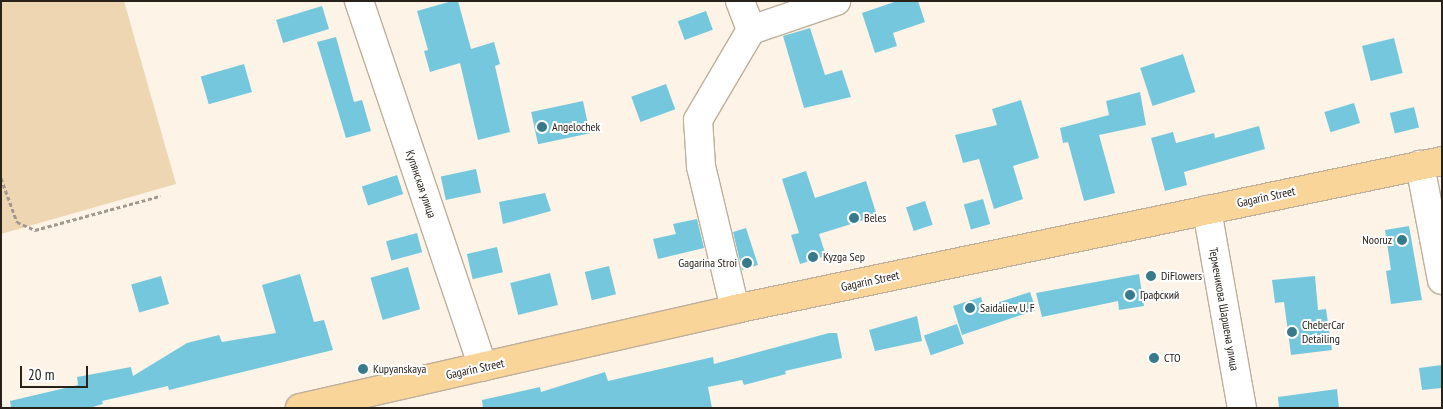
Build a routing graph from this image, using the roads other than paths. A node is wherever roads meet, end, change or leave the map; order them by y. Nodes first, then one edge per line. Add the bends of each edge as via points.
1 (359, 1) edge
2 (740, 1) edge
3 (836, 1) edge
4 (752, 30) junction
5 (1431, 163) edge
6 (1207, 210) junction
7 (1442, 280) edge
8 (735, 309) junction
9 (483, 367) junction
10 (300, 408) edge
11 (1242, 408) edge

1 - 9 street, Купянская улица
2 - 4 street
3 - 4 street
4 - 8 street via 698,120 701,166
5 - 6 main road, Gagarin Street
5 - 7 street
6 - 8 main road, Gagarin Street
6 - 11 street, Термечикова Шаршена улица
8 - 9 main road, Gagarin Street
9 - 10 main road, Gagarin Street

